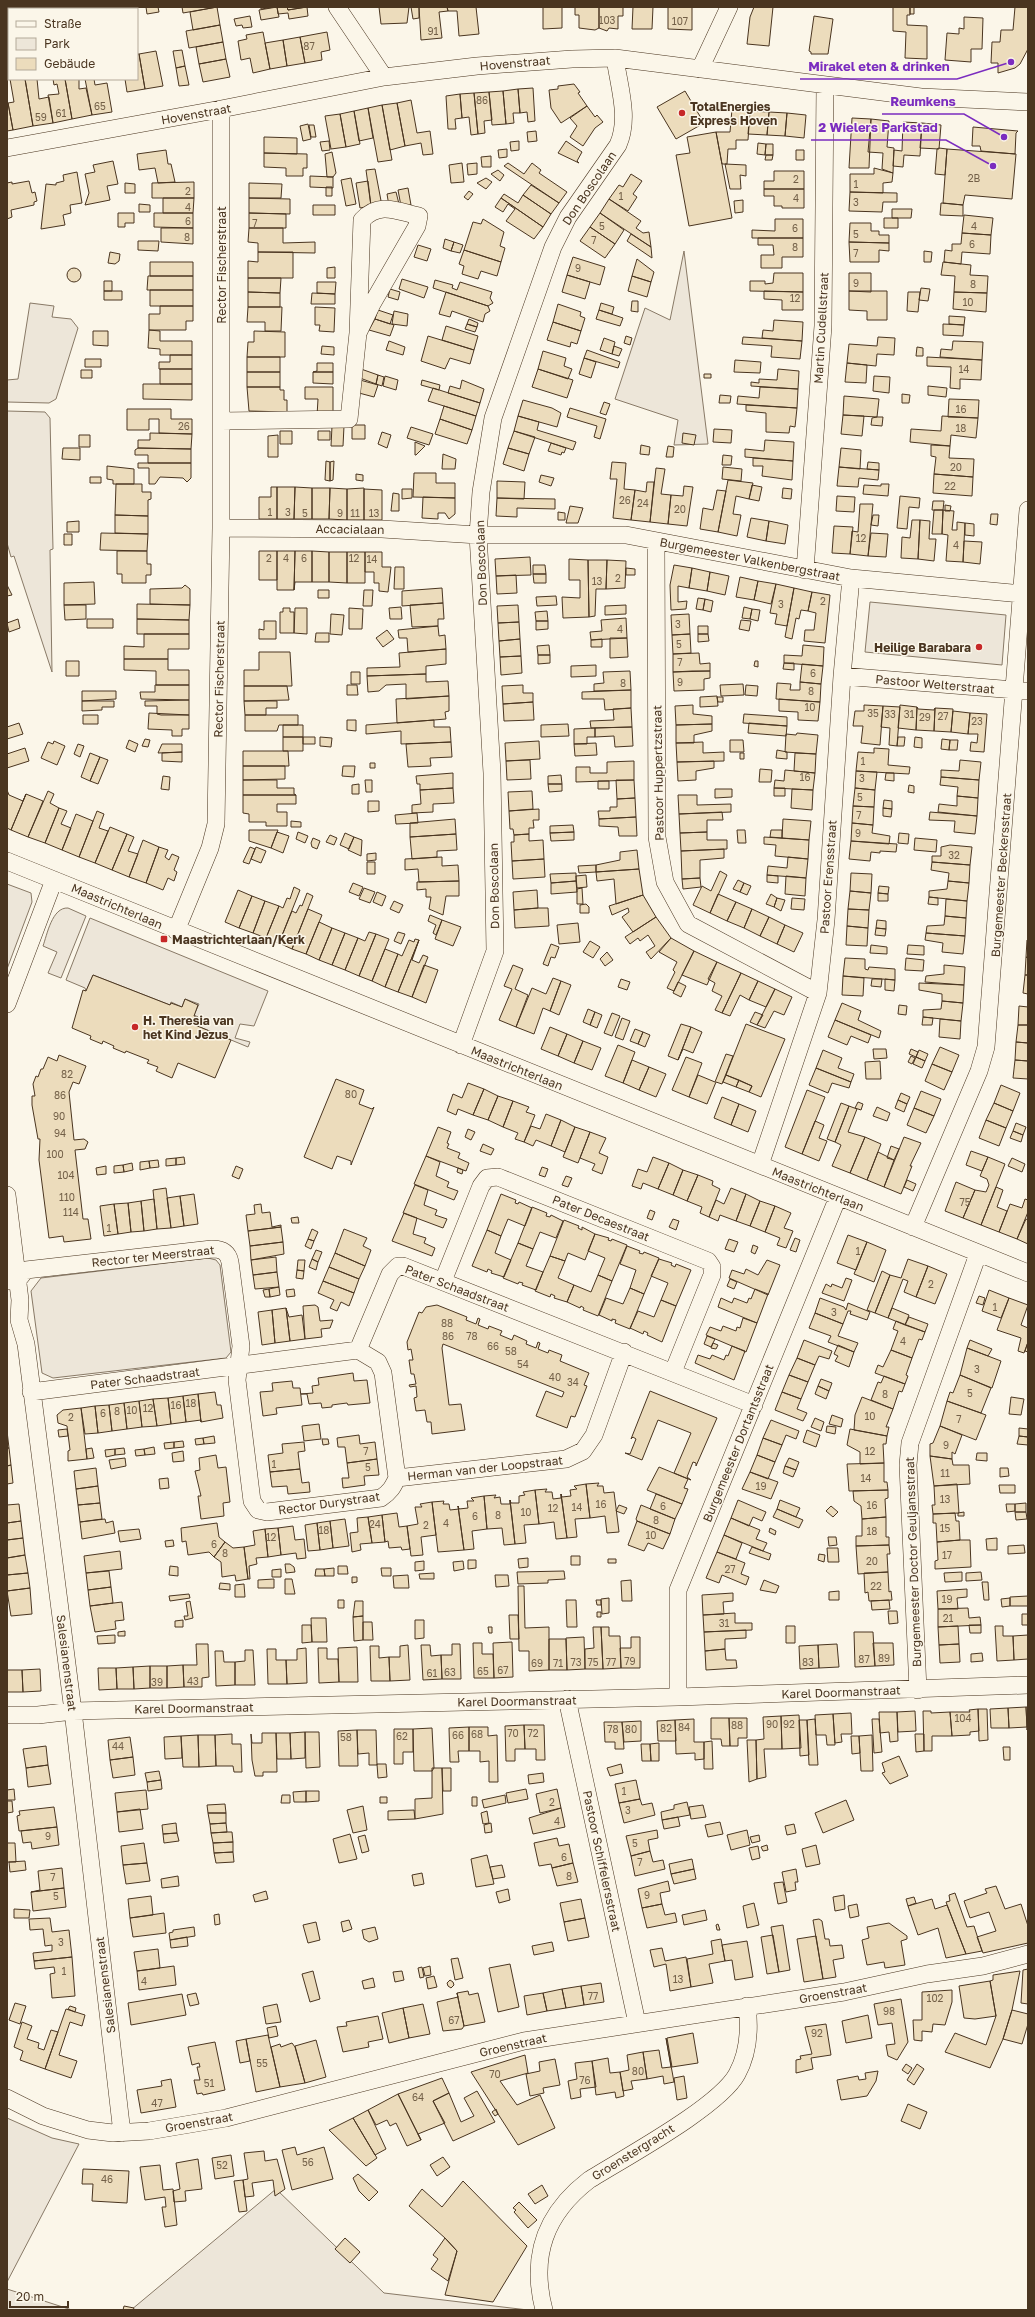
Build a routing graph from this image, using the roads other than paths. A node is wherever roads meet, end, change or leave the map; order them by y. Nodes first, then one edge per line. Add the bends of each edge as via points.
1 (337, 7) edge
2 (730, 7) edge
3 (615, 58) junction
4 (700, 69) junction
5 (384, 77) junction
6 (826, 86) junction
7 (1028, 102) edge
8 (221, 109) junction
9 (7, 148) edge
10 (358, 333) junction
11 (221, 421) junction
12 (1028, 510) edge
13 (221, 528) junction
14 (478, 535) junction
15 (656, 541) junction
16 (805, 570) junction
17 (851, 578) junction
18 (1022, 594) junction
19 (842, 676) junction
20 (1022, 691) edge
21 (7, 861) edge
22 (54, 880) junction
23 (176, 931) junction
24 (818, 993) junction
25 (7, 1004) edge
26 (461, 1045) junction
27 (760, 1165) junction
28 (7, 1195) edge
29 (838, 1197) junction
30 (913, 1227) junction
31 (978, 1254) junction
32 (1028, 1272) edge
33 (12, 1280) edge
34 (443, 1281) junction
35 (358, 1350) junction
36 (624, 1352) junction
37 (238, 1366) junction
38 (673, 1372) junction
39 (31, 1392) junction
40 (754, 1405) junction
41 (397, 1478) junction
42 (1028, 1685) edge
43 (918, 1690) junction
44 (678, 1698) junction
45 (567, 1699) junction
46 (73, 1711) junction
47 (7, 1715) edge
48 (1028, 1954) edge
49 (747, 2006) junction
50 (637, 2023) junction
51 (7, 2098) edge
52 (122, 2133) junction
53 (544, 2310) edge

1 - 5 street
2 - 4 street
3 - 4 street, Hovenstraat
3 - 5 street, Hovenstraat via 477,66
3 - 14 street, Don Boscolaan via 624,114 622,135 618,145 568,217 553,247 492,418 481,492
4 - 6 street, Hovenstraat
5 - 8 street, Hovenstraat
6 - 7 street, Hovenstraat via 921,97
6 - 16 street, Martin Cudellstraat via 823,326
8 - 9 street, Hovenstraat
8 - 11 street, Rector Fischerstraat
10 - 10 street via 417,226 419,216 387,208 370,212 362,220
10 - 11 street via 349,419
11 - 13 street, Rector Fischerstraat
12 - 18 street, Burgemeester Beckersstraat
13 - 14 street, Accacialaan via 382,529
13 - 23 street, Rector Fischerstraat via 216,824 210,848
14 - 15 street, Burgemeester Valkenbergstraat via 626,535
14 - 26 street, Don Boscolaan via 492,773 495,951
15 - 16 street, Burgemeester Valkenbergstraat
15 - 24 street, Pastoor Huppertzstraat via 657,837 665,882 688,924
16 - 17 street, Burgemeester Valkenbergstraat
17 - 18 street, Burgemeester Valkenbergstraat
17 - 19 street, Pastoor Erensstraat
18 - 20 street, Burgemeester Beckersstraat
19 - 20 street, Pastoor Welterstraat
19 - 24 street, Pastoor Erensstraat via 826,920
20 - 30 street, Burgemeester Beckersstraat via 985,1053
21 - 22 street, Maastrichterlaan
22 - 23 street, Maastrichterlaan
22 - 25 street
23 - 26 street, Maastrichterlaan
24 - 27 street, Pastoor Erensstraat
26 - 27 street, Maastrichterlaan
27 - 29 street, Maastrichterlaan
28 - 33 street, Salesianenstraat
29 - 30 street, Maastrichterlaan
29 - 40 street, Burgemeester Dortantsstraat
30 - 31 street, Maastrichterlaan
31 - 32 street, Maastrichterlaan
31 - 43 street, Burgemeester Doctor Geuljansstraat via 914,1427 908,1452
33 - 37 street, Rector ter Meerstraat via 26,1270 218,1248 226,1253 230,1262 241,1346
33 - 39 street, Salesianenstraat via 20,1300 19,1320 26,1344
34 - 35 street, Pater Schaadstraat via 409,1267 398,1266 393,1270
34 - 36 street, Pater Schaadstraat
34 - 38 street, Pater Decaestraat via 481,1186 487,1178 498,1177 601,1217 708,1261 712,1267 712,1275
35 - 37 street, Pater Schaadstraat
35 - 41 street via 373,1358 383,1373
36 - 38 street, Pater Schaadstraat
36 - 41 street, Herman van der Loopstraat via 594,1436 580,1454 547,1462
37 - 39 street, Pater Schaadstraat
37 - 41 street, Rector Durystraat via 237,1380 252,1501 258,1510 267,1512 381,1498 389,1492
38 - 40 street, Pater Schaadstraat
39 - 46 street, Salesianenstraat
40 - 44 street, Burgemeester Dortantsstraat via 678,1590
42 - 43 street, Karel Doormanstraat
43 - 44 street, Karel Doormanstraat
44 - 45 street, Karel Doormanstraat
45 - 46 street, Karel Doormanstraat
45 - 50 street, Pastoor Schiffelersstraat
46 - 47 street, Karel Doormanstraat
46 - 52 street, Salesianenstraat
48 - 49 street, Groenstraat via 983,1966 927,1974 844,1992
49 - 50 street, Groenstraat
49 - 53 street, Groenstergracht via 749,2031 746,2045 737,2074 730,2085 698,2112 589,2180 558,2209 546,2232 539,2258 537,2275
50 - 52 street, Groenstraat via 524,2041 226,2118
51 - 52 street, Groenstraat via 43,2116 74,2126

